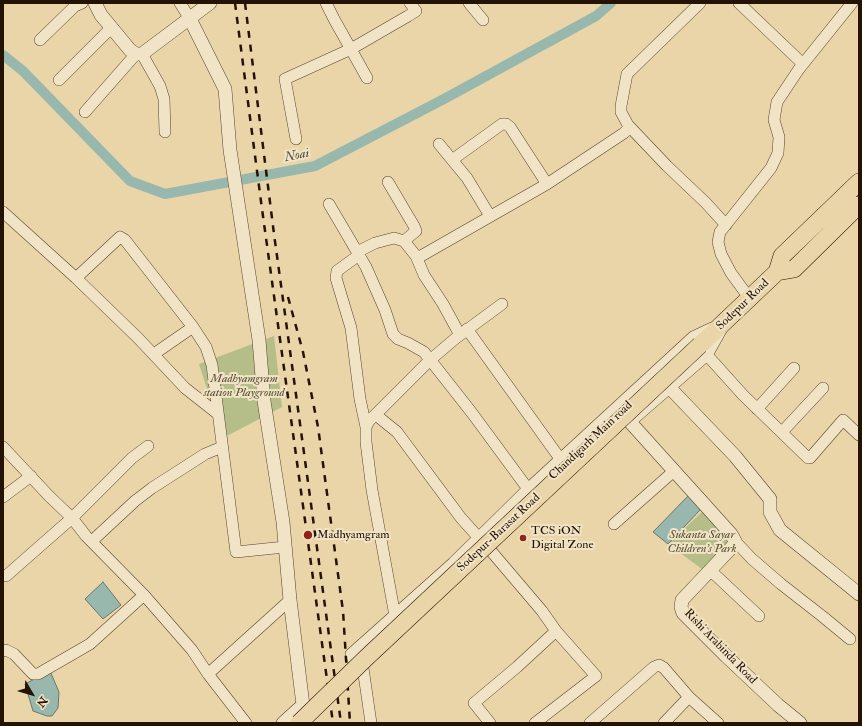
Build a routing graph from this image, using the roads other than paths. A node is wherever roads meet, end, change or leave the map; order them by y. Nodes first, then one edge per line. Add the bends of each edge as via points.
1 (82, 3) edge
2 (95, 3) edge
3 (180, 3) edge
4 (210, 3) edge
5 (326, 3) edge
6 (469, 3) edge
7 (700, 3) edge
8 (739, 3) edge
9 (852, 3) edge
10 (417, 6) edge
11 (190, 19) junction
12 (483, 20) dead end
13 (111, 28) junction
14 (40, 40) dead end
15 (351, 49) junction
16 (139, 54) junction
17 (803, 64) junction
18 (367, 78) dead end
19 (58, 80) dead end
20 (85, 112) dead end
21 (628, 125) junction
22 (165, 132) dead end
23 (296, 139) dead end
24 (439, 144) dead end
25 (452, 160) junction
26 (388, 182) dead end
27 (859, 182) edge
28 (547, 184) junction
29 (329, 204) dead end
30 (859, 205) edge
31 (3, 212) edge
32 (490, 216) junction
33 (726, 225) junction
34 (404, 241) junction
35 (358, 253) junction
36 (416, 256) junction
37 (777, 272) junction
38 (76, 278) junction
39 (750, 299) junction
40 (502, 304) dead end
41 (728, 320) junction
42 (193, 327) junction
43 (464, 332) junction
44 (704, 350) junction
45 (154, 354) junction
46 (430, 360) junction
47 (794, 368) dead end
48 (670, 387) junction
49 (823, 388) dead end
50 (757, 409) junction
51 (218, 414) junction
52 (376, 415) junction
53 (630, 422) junction
54 (366, 427) junction
55 (782, 432) junction
56 (859, 435) edge
57 (148, 446) dead end
58 (3, 447) edge
59 (222, 447) junction
60 (561, 460) junction
61 (674, 471) junction
62 (31, 476) junction
63 (528, 488) junction
64 (3, 497) edge
65 (72, 518) junction
66 (614, 524) dead end
67 (479, 538) junction
68 (92, 541) junction
69 (735, 541) junction
70 (285, 547) junction
71 (491, 551) junction
72 (710, 570) junction
73 (6, 576) dead end
74 (859, 594) edge
75 (144, 595) junction
76 (290, 600) junction
77 (395, 616) junction
78 (759, 616) dead end
79 (556, 631) junction
80 (850, 639) dead end
81 (3, 651) edge
82 (363, 668) junction
83 (208, 674) junction
84 (689, 697) junction
85 (246, 723) edge
86 (283, 723) edge
87 (299, 723) edge
88 (371, 723) edge
89 (490, 723) edge
90 (535, 723) edge
91 (590, 723) edge
92 (664, 723) edge
93 (718, 723) edge
94 (800, 723) edge

1 - 14 street via 75,6
2 - 13 street
3 - 11 street
4 - 11 street
5 - 15 street
6 - 12 street
7 - 21 street via 626,74 621,112
8 - 17 street
9 - 17 street
10 - 15 street via 408,16
11 - 16 street
11 - 70 street via 225,89 230,150 259,340 264,400
13 - 16 street via 130,50
13 - 19 street
15 - 18 street
15 - 23 street via 285,78
16 - 20 street
16 - 22 street via 160,86 164,99
17 - 33 street via 777,102 774,120 779,138 778,153 771,168
21 - 28 street via 624,133
21 - 33 street
24 - 25 street
25 - 28 street via 502,124 506,124
25 - 32 street via 475,189
26 - 34 street via 416,231
27 - 37 main road via 782,256
28 - 32 street
29 - 35 street
30 - 37 main road, Sodepur Road via 794,269
31 - 38 street
32 - 36 street via 421,256
33 - 39 street via 720,232 718,242 721,254
34 - 35 street via 394,238 384,240
34 - 36 street
35 - 46 street via 385,310 393,334 424,352
35 - 54 street via 337,271 336,278 351,328
36 - 43 street via 424,275
37 - 39 main road, Sodepur Road
38 - 42 street via 120,237
38 - 45 street
39 - 41 main road, Sodepur Road
40 - 43 street
41 - 44 main road, Sodepur Road
41 - 60 street via 693,337
42 - 45 street
42 - 51 street via 206,347 212,365
43 - 46 street
43 - 60 street
44 - 48 street, Chandigarh Main road
44 - 50 street
44 - 87 main road, Sodepur-Barasat Road, bridge via 367,656
45 - 51 street via 185,388
46 - 52 street
46 - 63 street
47 - 50 street
48 - 53 street, Chandigarh Main road
48 - 74 street via 735,456 770,499 770,512 780,530
49 - 55 street
50 - 55 street
51 - 59 street
52 - 54 street
52 - 67 street via 397,432
53 - 61 street
53 - 71 street, Chandigarh Main road
54 - 77 street via 372,490
55 - 56 street via 810,458 842,420
57 - 65 street via 132,458
58 - 62 street
59 - 68 street via 206,454 146,492
59 - 70 street via 236,552
60 - 63 street
61 - 66 street
61 - 69 street via 727,528
62 - 64 street
62 - 65 street
63 - 67 street
65 - 68 street
65 - 73 street
67 - 77 street
68 - 75 street
69 - 72 street, Rishi Arabinda Road
69 - 80 street via 781,584
70 - 76 street
71 - 79 street
71 - 82 street, Chandigarh Main road
72 - 78 street
72 - 94 street, Rishi Arabinda Road via 682,600 683,613
75 - 81 street via 90,644 38,674 25,667 14,654
75 - 83 street via 192,650
76 - 83 street
76 - 86 street via 303,704
77 - 82 street via 351,654 354,662
79 - 89 street via 474,703
79 - 90 street via 596,676
82 - 88 street
83 - 85 street
84 - 91 street via 659,665
84 - 92 street
84 - 93 street

